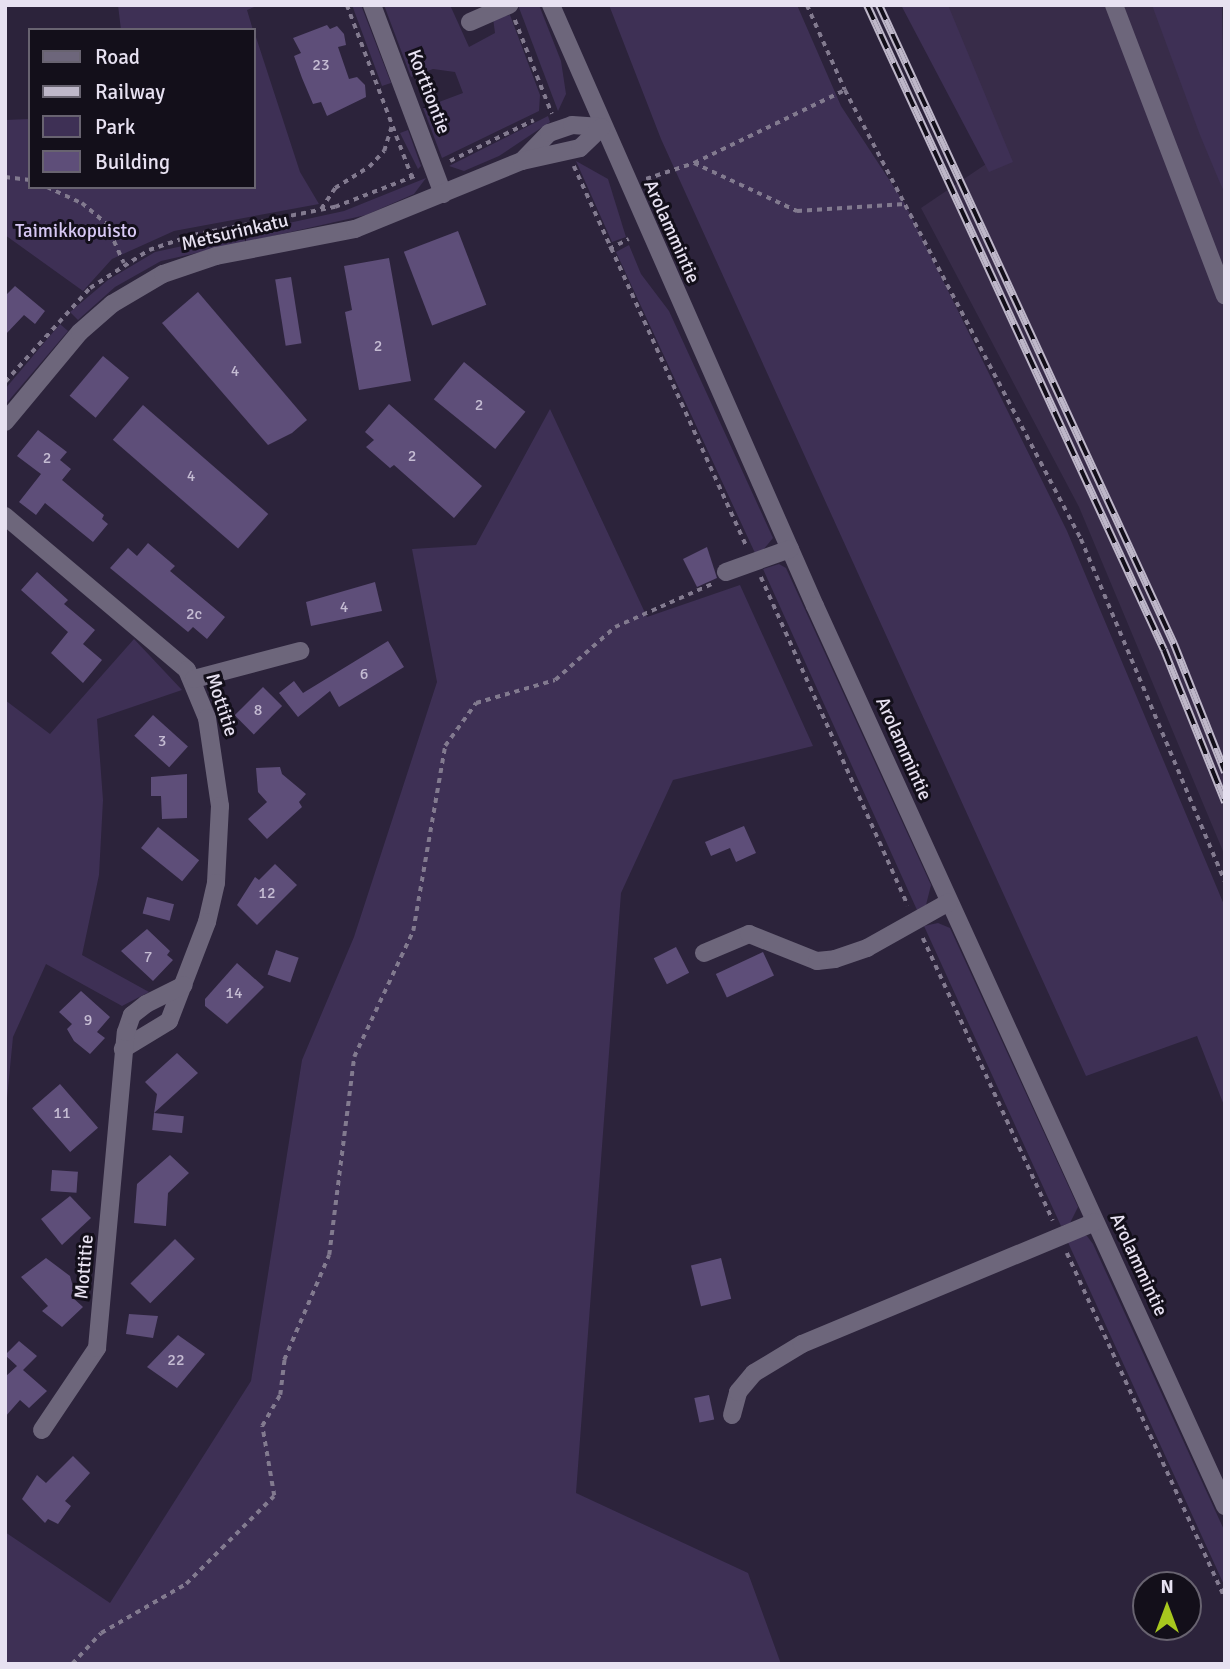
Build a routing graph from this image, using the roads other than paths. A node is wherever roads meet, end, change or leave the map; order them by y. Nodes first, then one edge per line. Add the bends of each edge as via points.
1 (372, 5) edge
2 (551, 5) edge
3 (1114, 5) edge
4 (511, 11) edge
5 (470, 22) dead end
6 (602, 127) junction
7 (522, 161) junction
8 (443, 194) junction
9 (1225, 295) edge
10 (5, 422) edge
11 (5, 516) edge
12 (790, 549) junction
13 (726, 572) road end
14 (300, 651) dead end
15 (194, 679) junction
16 (949, 902) junction
17 (704, 953) dead end
18 (184, 985) junction
19 (123, 1049) junction
20 (1095, 1222) junction
21 (732, 1415) dead end
22 (42, 1430) dead end
23 (1225, 1506) edge

1 - 8 street, Korttiontie
2 - 6 street, Arolammintie
3 - 9 street
4 - 5 street
6 - 7 street, Metsurinkatu via 580,148
6 - 7 street, Metsurinkatu via 559,130
6 - 12 street, Arolammintie
7 - 8 street, Metsurinkatu
8 - 10 street, Metsurinkatu via 355,229 216,256 163,274 112,304 80,332
11 - 15 street, Mottitie
12 - 13 street
12 - 16 street, Arolammintie
14 - 15 street
15 - 18 street, Mottitie via 217,767 220,844 207,922
16 - 17 street via 867,948 835,959 817,961 749,934
16 - 20 street, Arolammintie
18 - 19 street, Mottitie via 169,1021
18 - 19 street, Mottitie via 132,1016
19 - 22 street, Mottitie via 97,1348
20 - 21 street via 802,1344 754,1373 738,1392
20 - 23 street, Arolammintie

